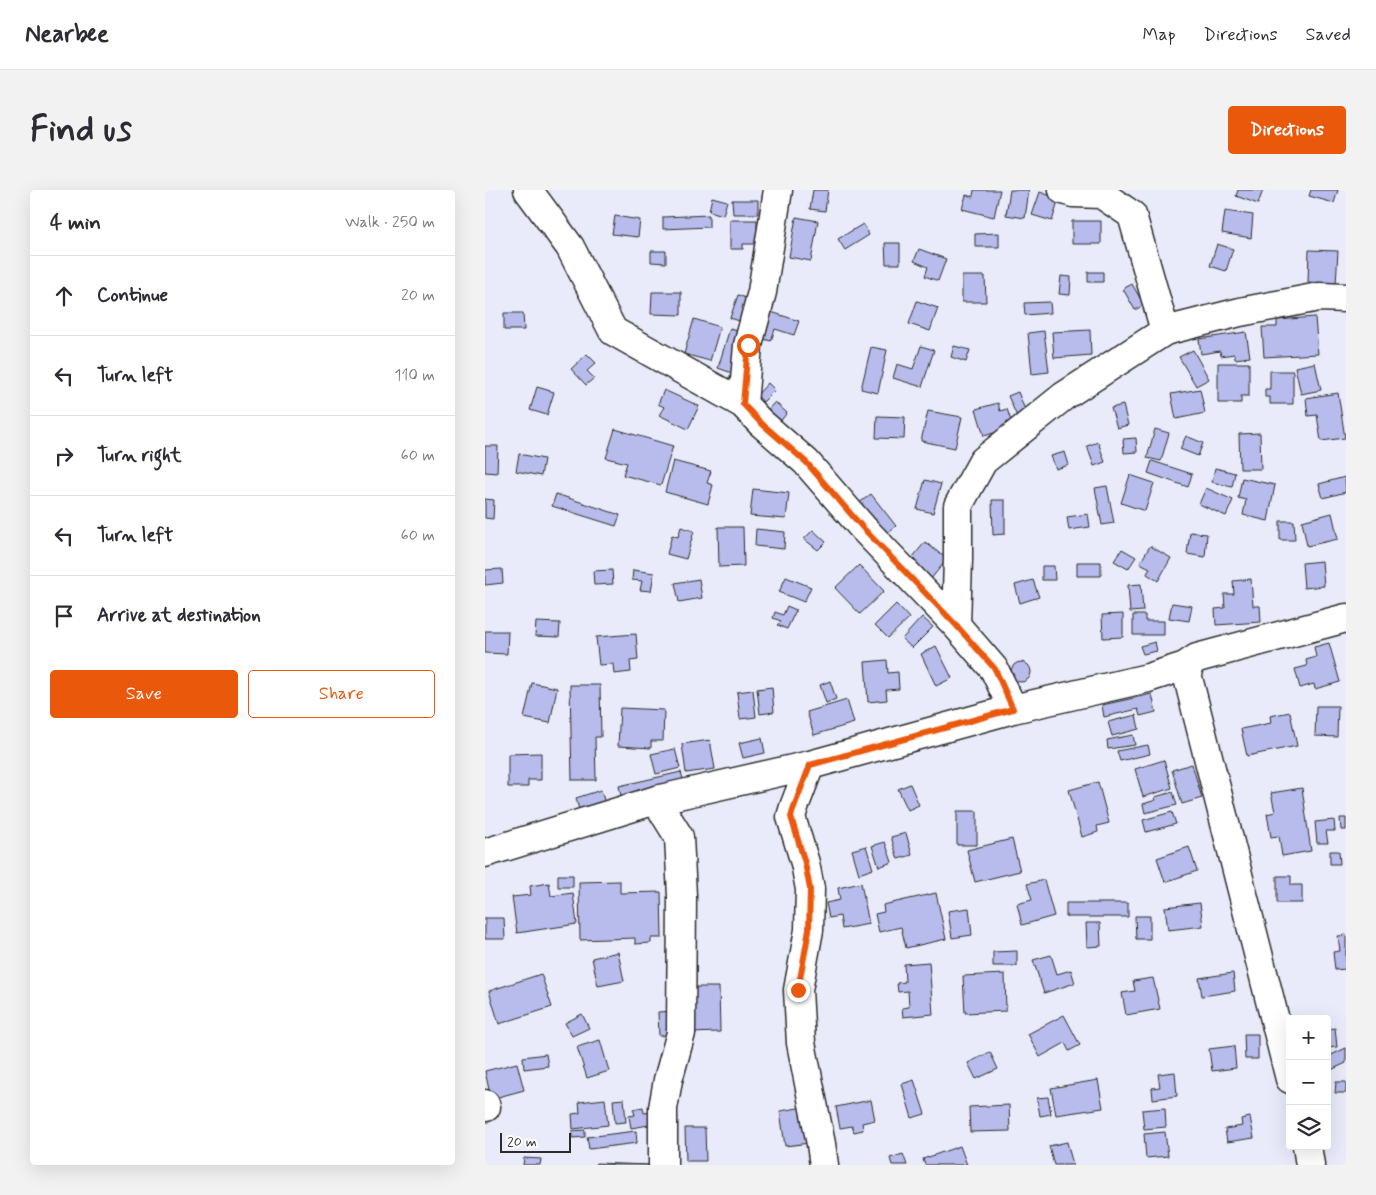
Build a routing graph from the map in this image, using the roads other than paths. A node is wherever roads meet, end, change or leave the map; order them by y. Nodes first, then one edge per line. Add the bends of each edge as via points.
1 (528, 190) edge
2 (778, 190) edge
3 (1063, 190) edge
4 (1346, 298) edge
5 (1165, 331) junction
6 (743, 404) junction
7 (1346, 618) edge
8 (956, 625) junction
9 (1185, 666) junction
10 (1013, 709) junction
11 (810, 765) junction
12 (656, 800) junction
13 (485, 853) edge
14 (1286, 1063) edge
15 (1308, 1150) edge
16 (663, 1165) edge
17 (824, 1165) edge
18 (1310, 1165) edge

1 - 6 street via 570,247 613,331
2 - 6 street via 762,292 748,345
3 - 5 street via 1101,194 1132,215
4 - 5 street via 1319,297
5 - 8 street via 1064,396 983,462 958,506
6 - 8 street via 806,462 863,528
7 - 9 street via 1197,658
8 - 10 street via 995,669
9 - 10 street via 1148,678
9 - 14 street
10 - 11 street
11 - 12 street
11 - 17 street via 791,817 810,889 809,930 798,990 801,1043
12 - 13 street
12 - 16 street via 679,837 682,896 681,1033 667,1080 663,1108
15 - 18 street

